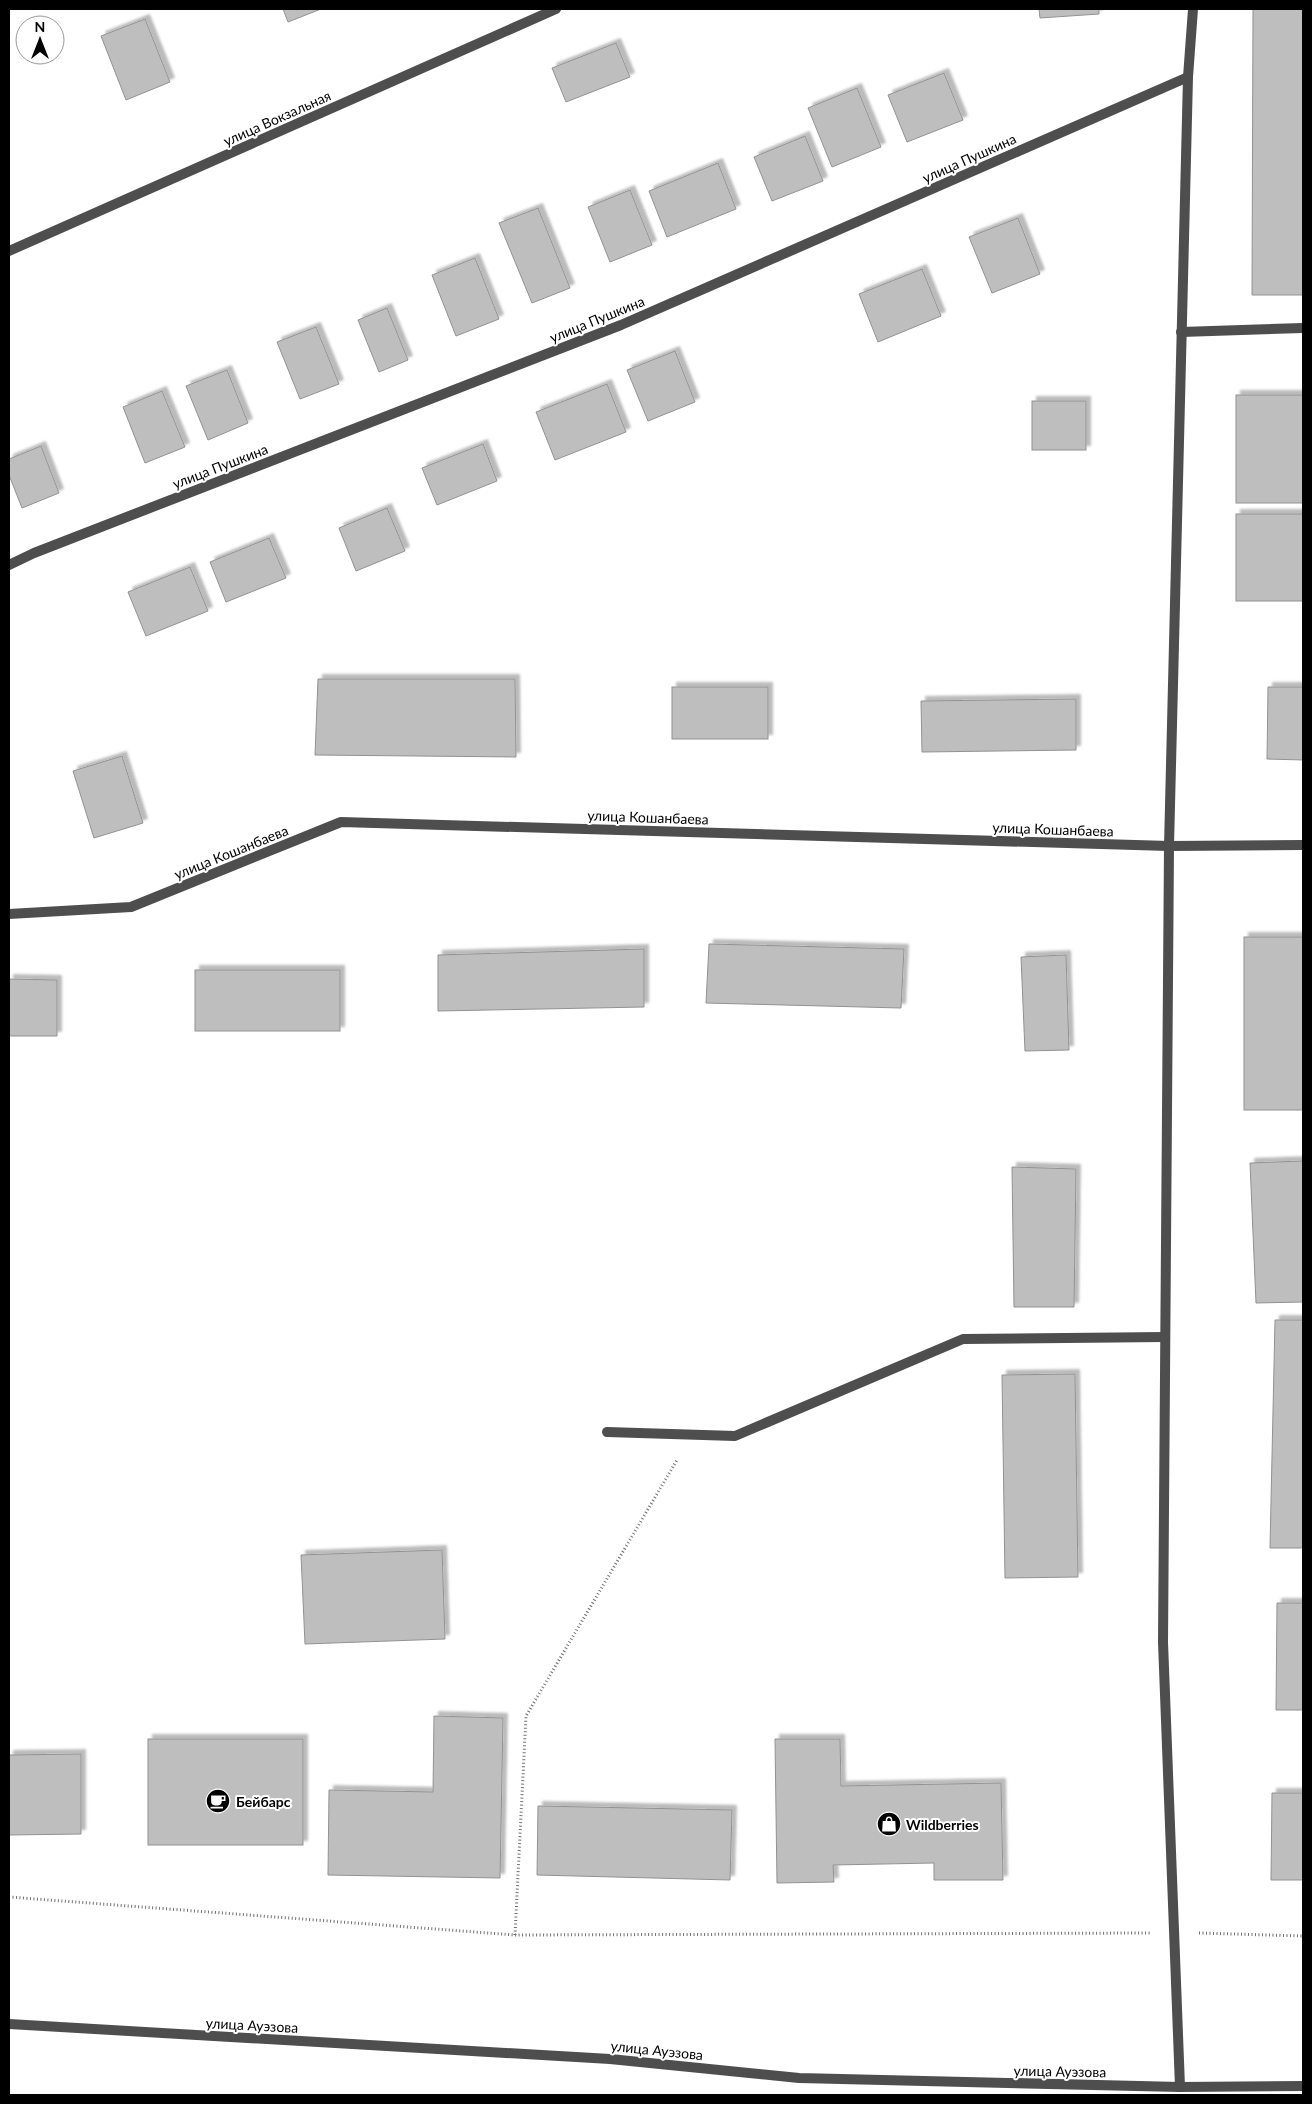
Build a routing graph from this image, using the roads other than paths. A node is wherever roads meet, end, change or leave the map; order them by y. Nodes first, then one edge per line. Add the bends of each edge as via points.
1 (556, 9) edge
2 (1193, 9) edge
3 (1188, 77) junction
4 (9, 251) edge
5 (1303, 328) edge
6 (1182, 332) junction
7 (9, 566) edge
8 (1303, 845) edge
9 (1169, 846) junction
10 (9, 914) edge
11 (1165, 1337) junction
12 (606, 1432) dead end
13 (9, 2024) edge
14 (1303, 2086) edge
15 (1180, 2088) junction

1 - 4 street, улица Вокзальная
2 - 3 street
3 - 6 street
3 - 7 street, улица Пушкина via 621,325 34,553
5 - 6 street
6 - 9 street
8 - 9 street, улица Кошанбаева
9 - 10 street, улица Кошанбаева via 341,822 131,907
9 - 11 street
11 - 12 street via 963,1339 735,1436
11 - 15 street via 1162,1642
13 - 15 street, улица Ауэзова via 610,2059 799,2078
14 - 15 street, улица Ауэзова

